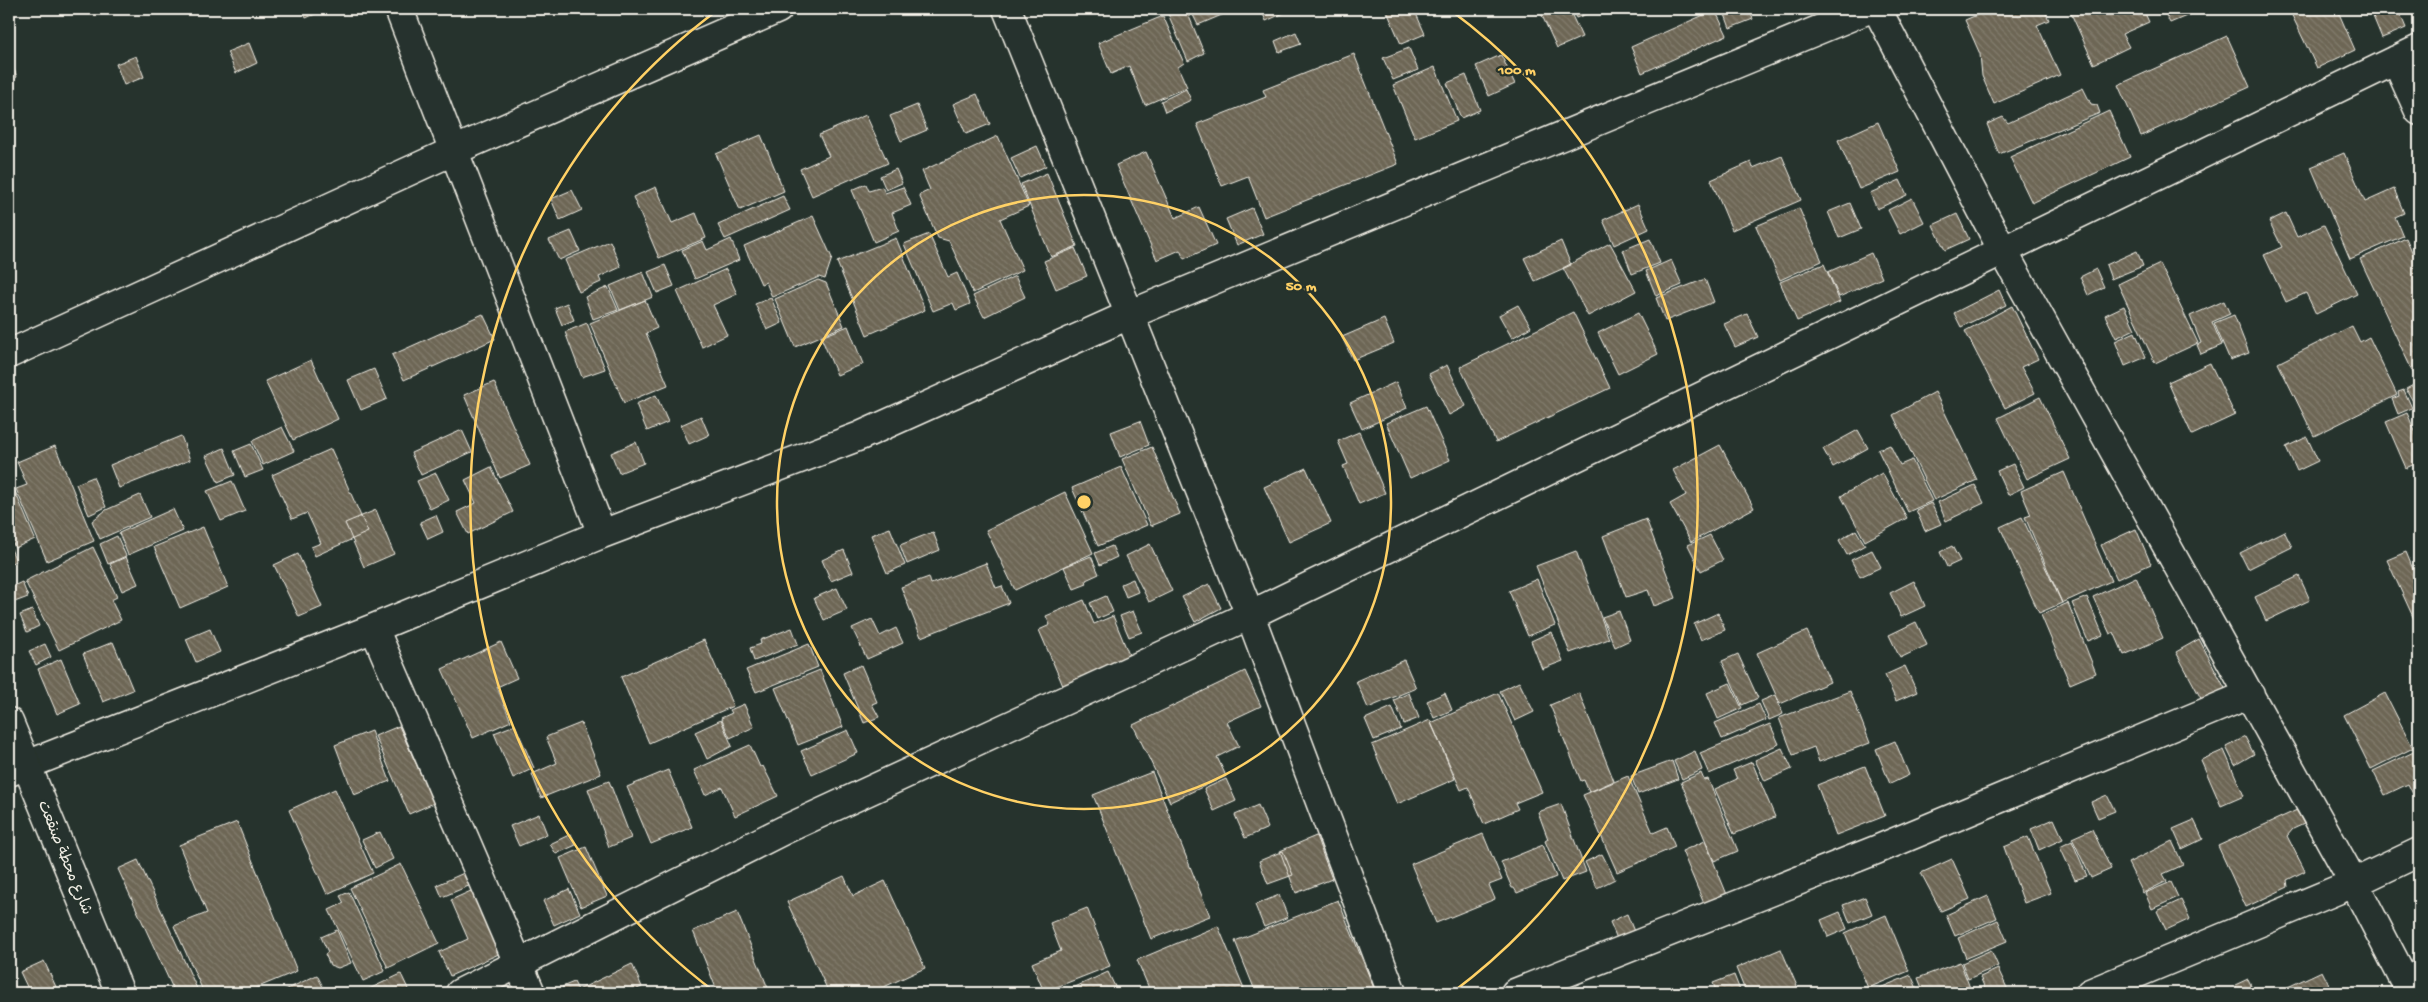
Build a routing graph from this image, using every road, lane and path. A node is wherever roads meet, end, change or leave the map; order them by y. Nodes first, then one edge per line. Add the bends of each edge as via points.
1 (399, 9) edge
2 (778, 9) edge
3 (1008, 9) edge
4 (1869, 9) edge
5 (1878, 9) edge
6 (2408, 54) edge
7 (2419, 110) edge
8 (453, 151) junction
9 (2004, 251) junction
10 (1130, 314) junction
11 (9, 354) edge
12 (602, 534) junction
13 (1250, 615) junction
14 (374, 628) junction
15 (2250, 694) junction
16 (9, 722) edge
17 (17, 768) edge
18 (2419, 852) edge
19 (2354, 883) junction
20 (518, 965) junction
21 (120, 993) edge
22 (460, 993) edge
23 (531, 993) edge
24 (1392, 993) edge
25 (1515, 993) edge
26 (2090, 993) edge
27 (2411, 993) edge

1 - 8 street
2 - 8 street
3 - 10 street
4 - 10 street
5 - 9 street
6 - 7 street
6 - 9 street
8 - 11 street
8 - 12 street
9 - 13 street
9 - 15 street
10 - 12 street via 860,436
10 - 13 street
12 - 14 street
13 - 20 street via 784,830
13 - 24 street
14 - 17 street
14 - 20 street
15 - 19 street
15 - 25 street via 1876,850
16 - 17 street, شارع محطة صنقعت
17 - 21 street, شارع محطة صنقعت
18 - 19 street
19 - 26 street
19 - 27 street
20 - 22 street
20 - 23 street

